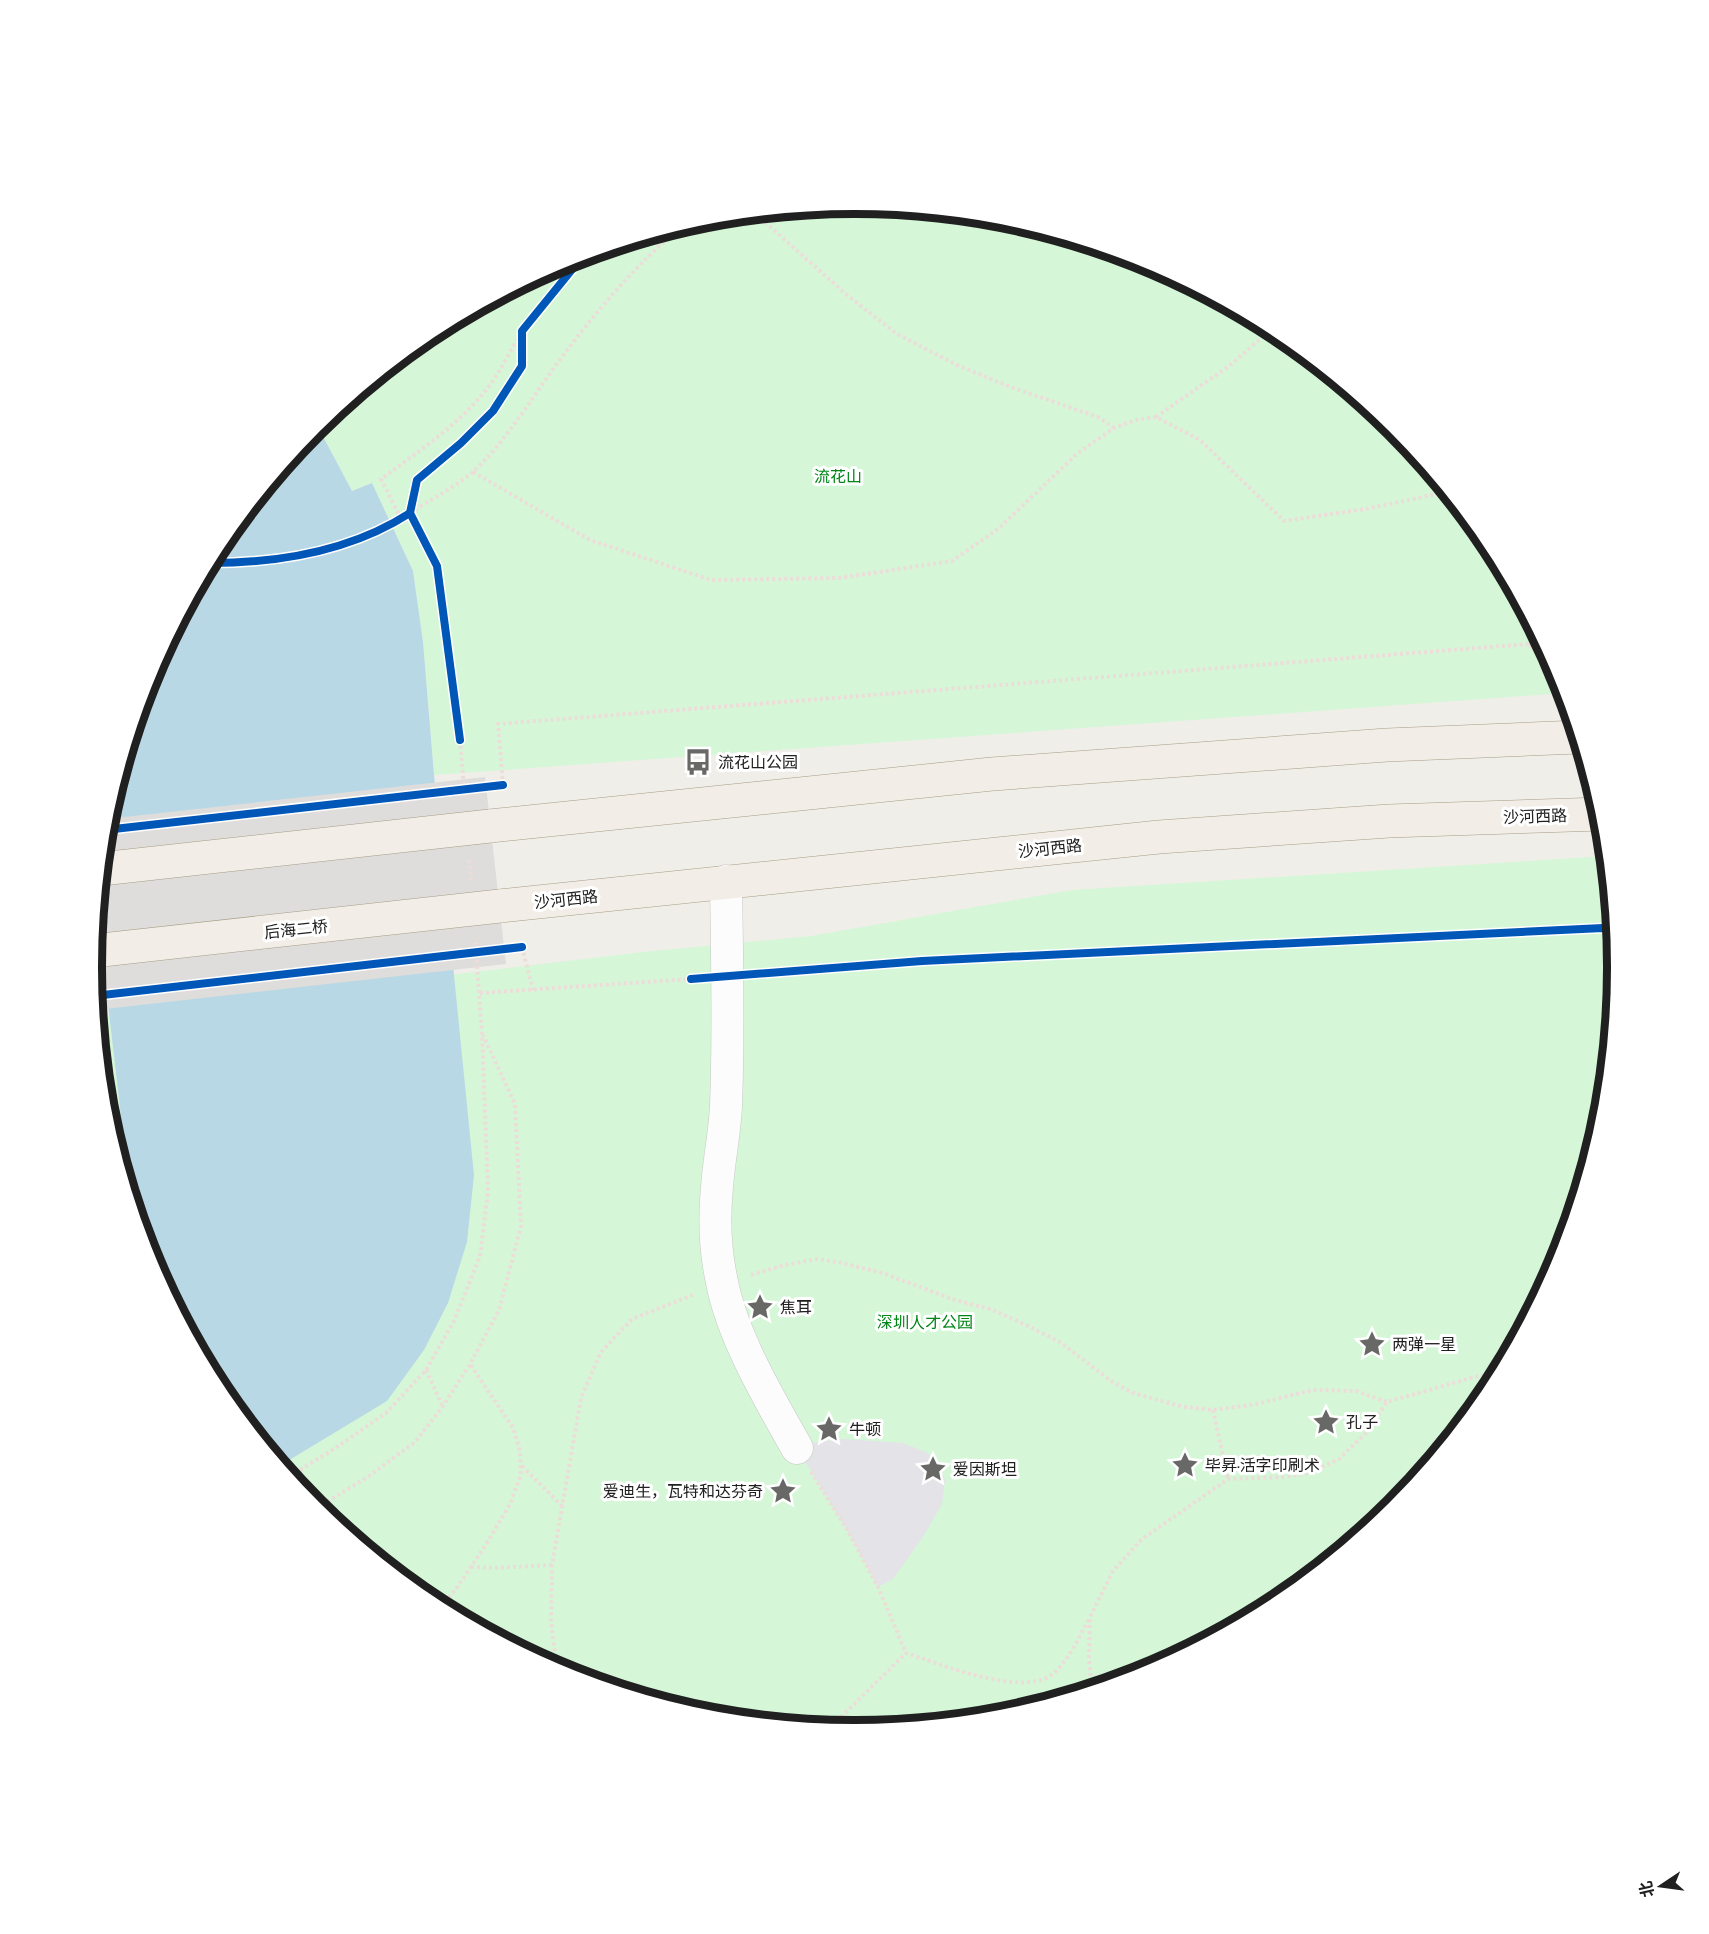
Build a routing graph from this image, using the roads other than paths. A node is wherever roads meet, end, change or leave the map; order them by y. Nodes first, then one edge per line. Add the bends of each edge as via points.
1 (1571, 737) edge
2 (1592, 814) edge
3 (108, 868) edge
4 (726, 881) junction
5 (500, 906) joint
6 (103, 950) edge
7 (797, 1448) road end

1 - 3 main road, bridge via 1387,745 992,774
2 - 4 main road, 沙河西路 via 1389,821 1159,837
4 - 5 main road, 沙河西路
4 - 7 lane via 726,1109 716,1198 716,1244 722,1284 736,1326
5 - 6 main road, 后海二桥, bridge

